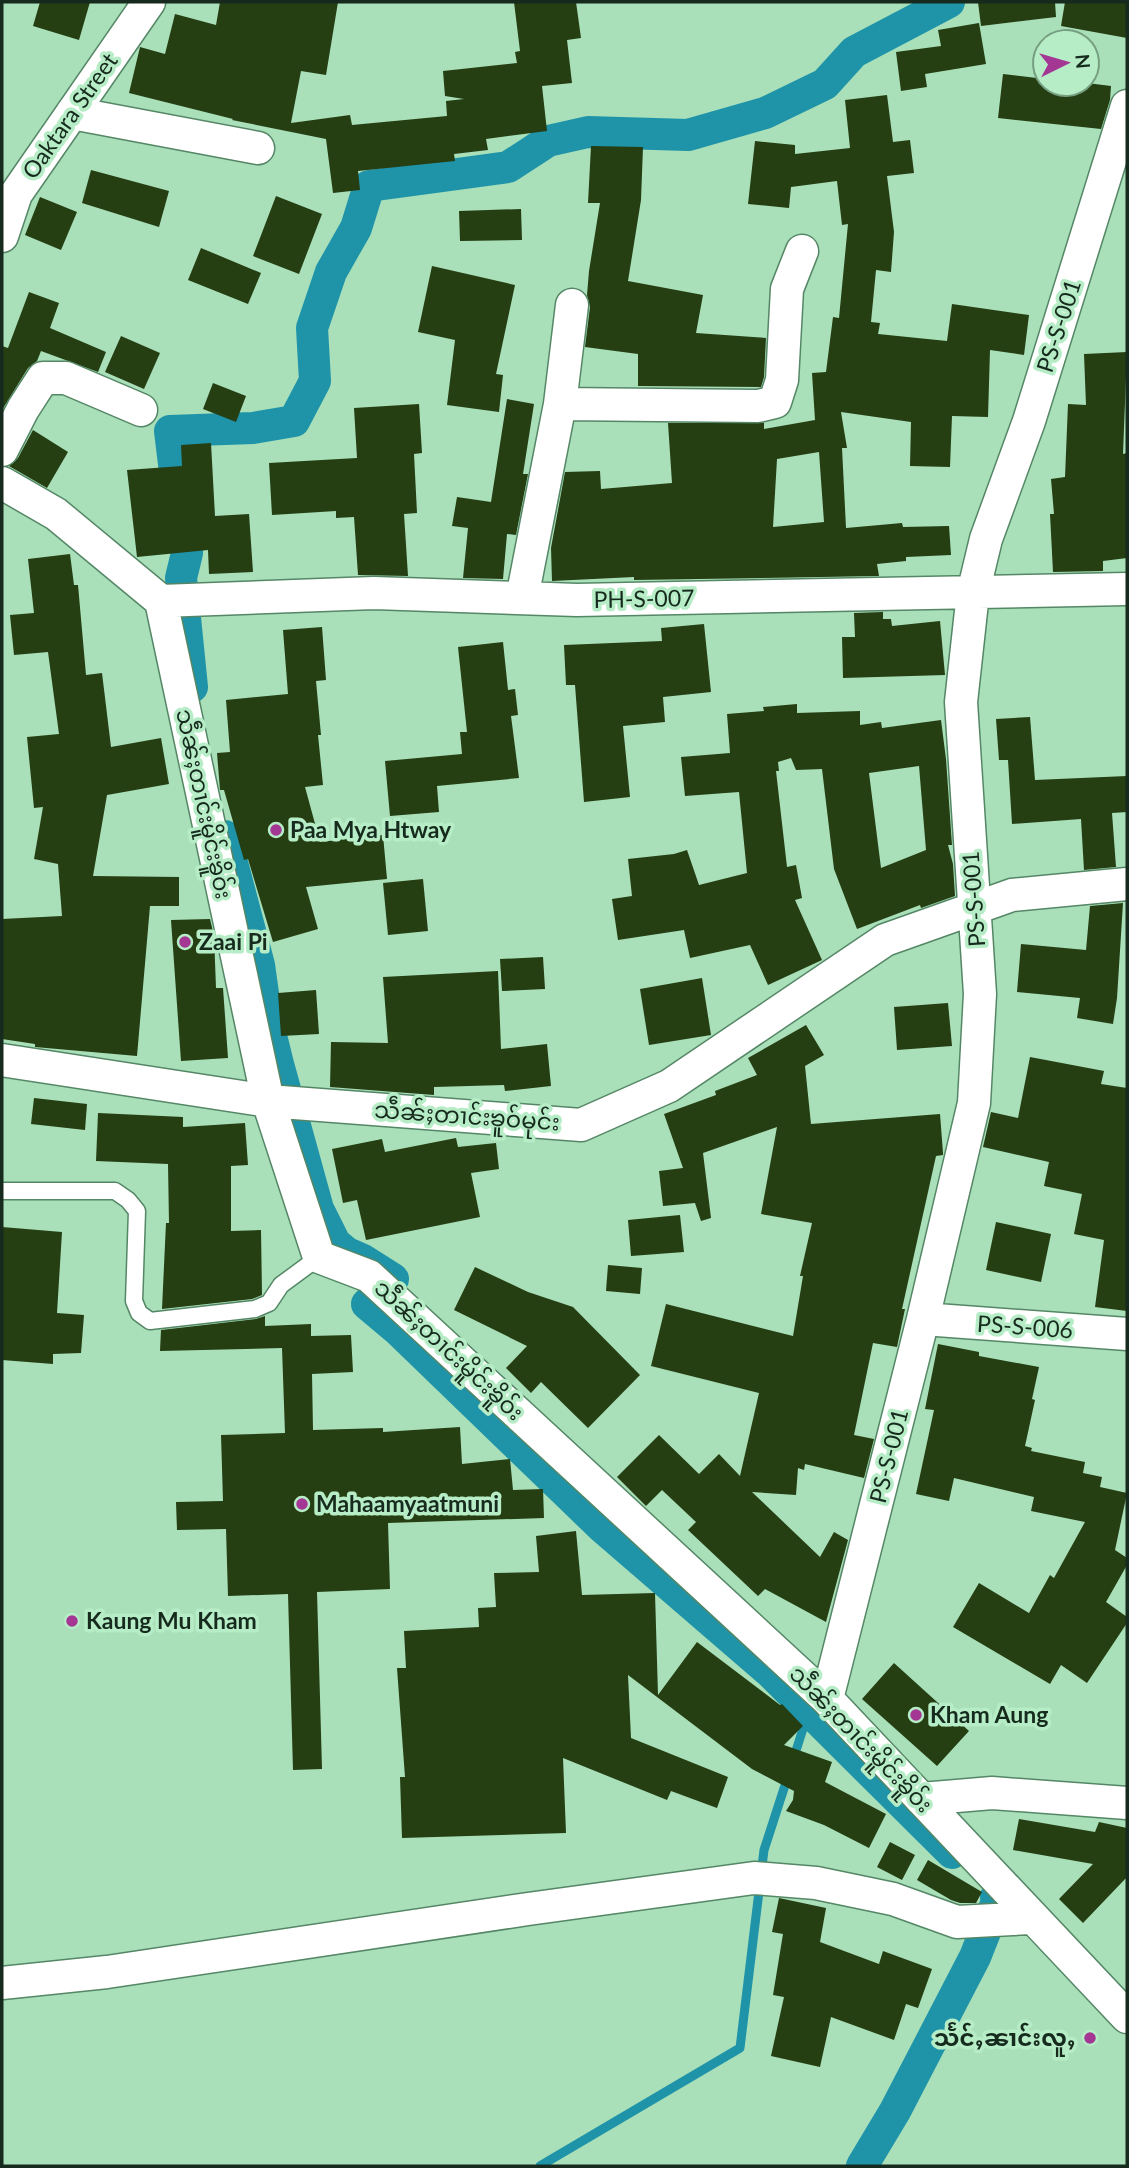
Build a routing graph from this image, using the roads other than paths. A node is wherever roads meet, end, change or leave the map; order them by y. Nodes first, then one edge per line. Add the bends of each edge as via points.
1 (149, 2) edge
2 (1127, 106) edge
3 (72, 113) junction
4 (258, 148) dead end
5 (1120, 152) edge
6 (2, 236) edge
7 (802, 251) dead end
8 (572, 305) dead end
9 (560, 404) junction
10 (141, 410) dead end
11 (2, 450) edge
12 (2, 483) edge
13 (1127, 589) edge
14 (973, 593) junction
15 (522, 598) junction
16 (177, 600) junction
17 (1127, 884) edge
18 (975, 907) junction
19 (2, 1060) edge
20 (285, 1102) junction
21 (2, 1191) edge
22 (319, 1257) junction
23 (923, 1319) junction
24 (1127, 1334) edge
25 (827, 1699) junction
26 (921, 1799) junction
27 (1127, 1803) edge
28 (1017, 1919) junction
29 (2, 1983) edge
30 (1127, 2017) edge

1 - 3 street, Oaktara Street
2 - 5 street, PS-S-001
3 - 4 street
3 - 6 street, Oaktara Street via 16,194
5 - 14 street, PS-S-001 via 986,539
7 - 9 street via 787,289 782,380 775,402 758,406
8 - 9 street
9 - 15 street
10 - 11 street via 66,378 43,378
12 - 16 street via 56,514
13 - 14 street, PH-S-007
14 - 15 street, PH-S-007
14 - 18 street, PS-S-001 via 961,702
15 - 16 street, PH-S-007 via 374,593
16 - 20 street, သဵၼ်ႈတၢင်းမိူင်းၶိူဝ်း
17 - 18 street, သဵၼ်ႈတၢင်းၶူဝ်မုင်း via 1012,895
18 - 20 street, သဵၼ်ႈတၢင်းၶူဝ်မုင်း via 886,940 669,1086 581,1125
18 - 23 street, PS-S-001 via 980,994 974,1102
19 - 20 street, သဵၼ်ႈတၢင်းၶူဝ်မုင်း
20 - 22 street, သဵၼ်ႈတၢင်းမိူင်းၶိူဝ်း
21 - 22 lane via 115,1191 128,1200 137,1212 134,1301 139,1313 150,1321 269,1303 281,1285
22 - 25 street, သဵၼ်ႈတၢင်းမိူင်းၶိူဝ်း via 369,1276
23 - 24 street, PS-S-006
23 - 25 street, PS-S-001
25 - 26 street, သဵၼ်ႈတၢင်းမိူင်းၶိူဝ်း
26 - 27 street via 992,1793
26 - 28 street, သဵၼ်ႈတၢင်းမိူင်းၶိူဝ်း
28 - 29 street via 957,1922 892,1899 762,1878
28 - 30 street, သဵၼ်ႈတၢင်းမိူင်းၶိူဝ်း

